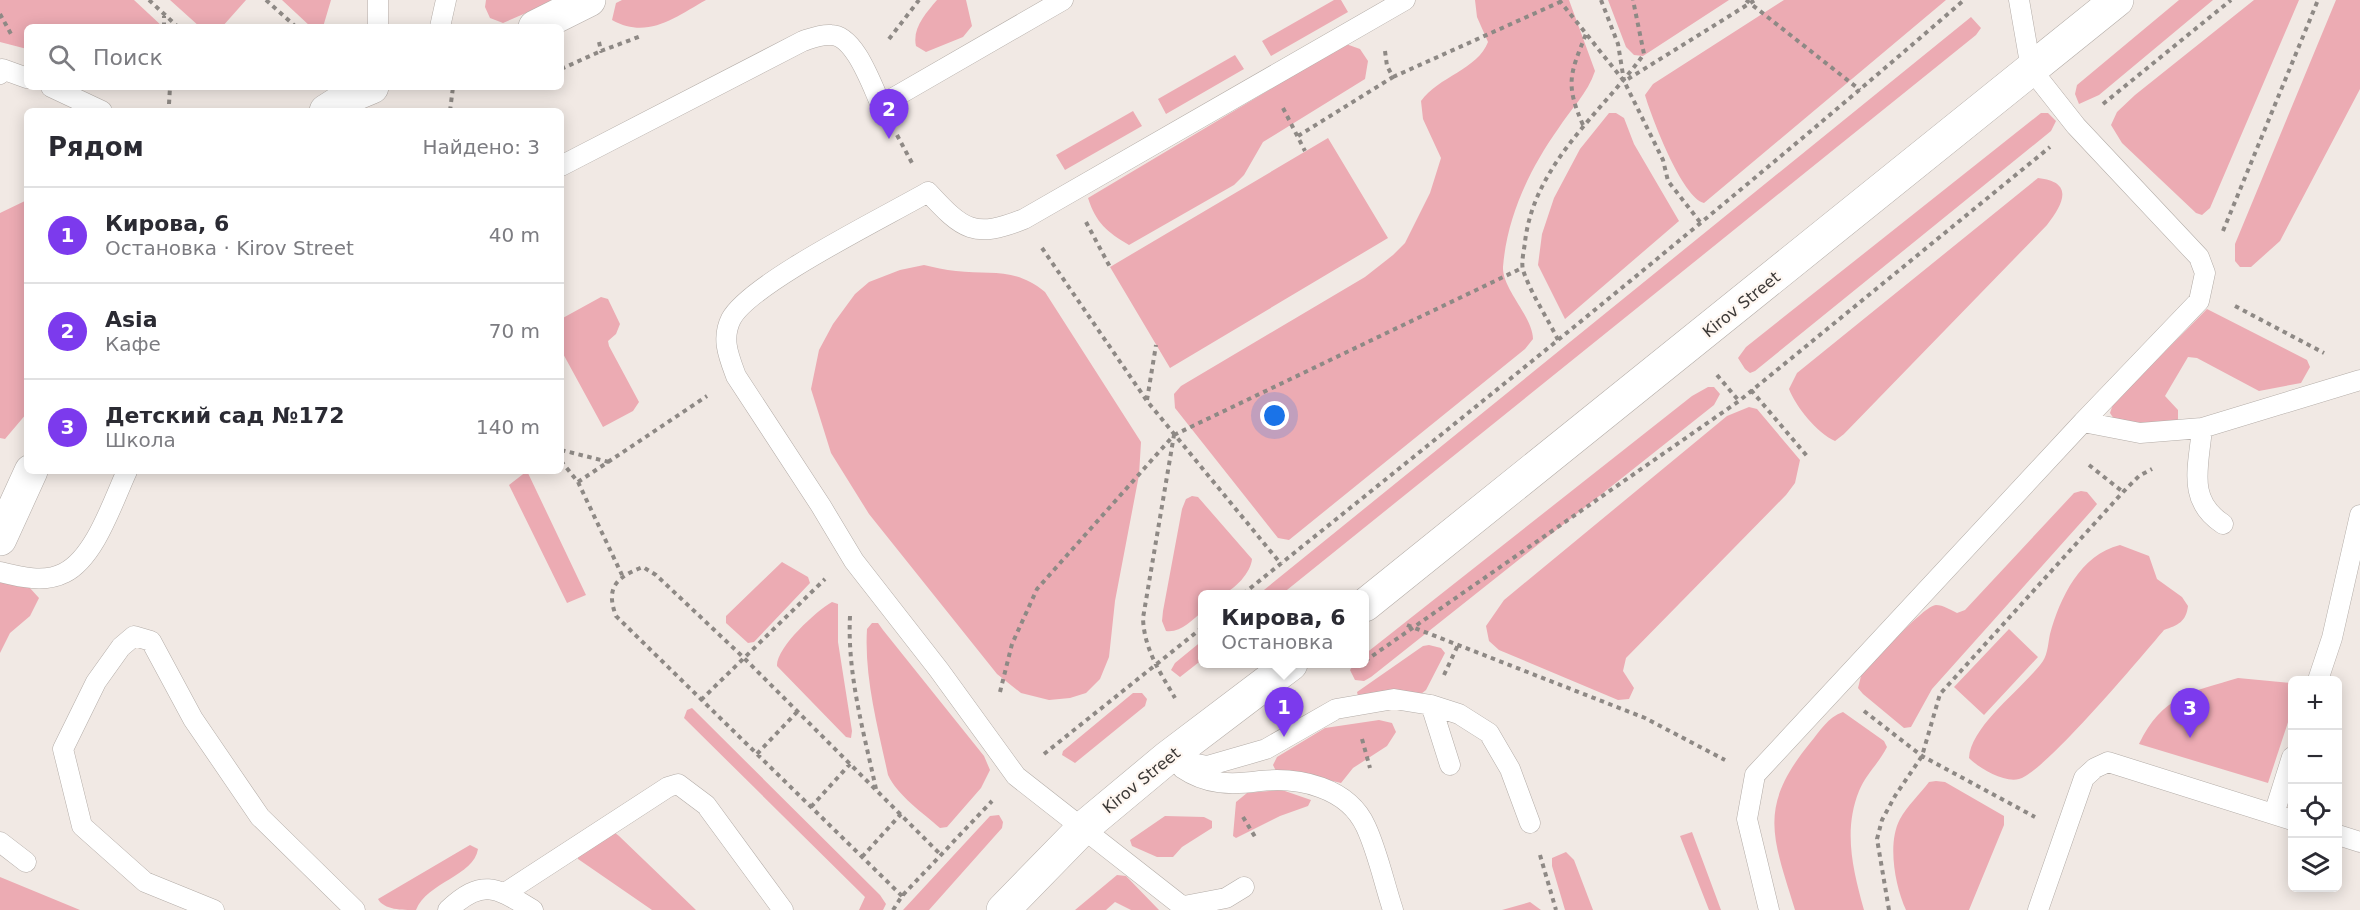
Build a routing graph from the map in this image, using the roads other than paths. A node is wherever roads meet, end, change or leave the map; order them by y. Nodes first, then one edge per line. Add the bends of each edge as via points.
1 (378, 0) edge
2 (446, 0) edge
3 (589, 0) edge
4 (1063, 0) edge
5 (1405, 0) edge
6 (2019, 0) edge
7 (2117, 0) edge
8 (378, 24) edge
9 (441, 24) edge
10 (541, 24) edge
11 (2031, 69) junction
12 (1, 70) edge
13 (24, 77) edge
14 (57, 90) edge
15 (365, 90) edge
16 (96, 108) edge
17 (331, 108) edge
18 (564, 164) edge
19 (2360, 380) edge
20 (2083, 422) junction
21 (2202, 428) junction
22 (30, 474) edge
23 (126, 474) edge
24 (2360, 515) edge
25 (2223, 524) dead end
26 (0, 539) edge
27 (0, 572) edge
28 (1369, 602) edge
29 (1285, 668) edge
30 (2320, 676) edge
31 (1431, 705) junction
32 (1167, 758) junction
33 (1450, 765) dead end
34 (2288, 770) edge
35 (2274, 814) junction
36 (2288, 819) edge
37 (1530, 823) road end
38 (1083, 828) junction
39 (2342, 837) edge
40 (0, 842) edge
41 (2360, 842) edge
42 (26, 862) dead end
43 (1244, 887) dead end
44 (505, 892) junction
45 (1185, 908) edge
46 (214, 910) edge
47 (355, 910) edge
48 (448, 910) edge
49 (533, 910) edge
50 (783, 910) edge
51 (1003, 910) edge
52 (1393, 910) edge
53 (1769, 910) edge
54 (2038, 910) edge

1 - 8 lane
2 - 9 lane
3 - 10 main road
4 - 18 lane via 880,105 852,48 832,34 803,41
5 - 38 lane via 1024,219 996,231 965,227 928,192 761,288 731,319 725,338 736,376 854,561 1016,776
6 - 11 lane
7 - 11 main road, Kirov Street
11 - 20 lane via 2076,126 2199,257 2204,281 2199,301 2187,315
11 - 28 main road, Kirov Street
12 - 13 lane
14 - 16 lane
15 - 17 main road
19 - 21 lane
20 - 21 lane via 2140,433
20 - 53 lane via 1755,776 1747,819
21 - 25 lane via 2197,488 2202,505
22 - 26 main road
23 - 27 lane via 81,561 63,574 30,579
24 - 30 lane
29 - 32 main road, Kirov Street
31 - 32 lane via 1394,699 1336,709 1266,749 1207,766
31 - 33 lane
31 - 37 lane via 1459,714 1489,733 1510,769
32 - 38 main road, Kirov Street
32 - 52 lane via 1194,776 1225,785 1283,778 1324,789 1347,802 1366,827
34 - 35 lane
35 - 36 lane
35 - 54 lane via 2108,762 2084,778
38 - 45 lane
38 - 51 main road, Kirov Street
39 - 41 lane
40 - 42 lane
43 - 45 lane via 1226,898
44 - 48 lane via 497,888 480,890 459,899
44 - 49 lane
44 - 50 lane via 678,784 706,805
46 - 47 lane via 145,882 82,826 63,749 96,682 121,647 134,636 151,641 193,719 260,817

